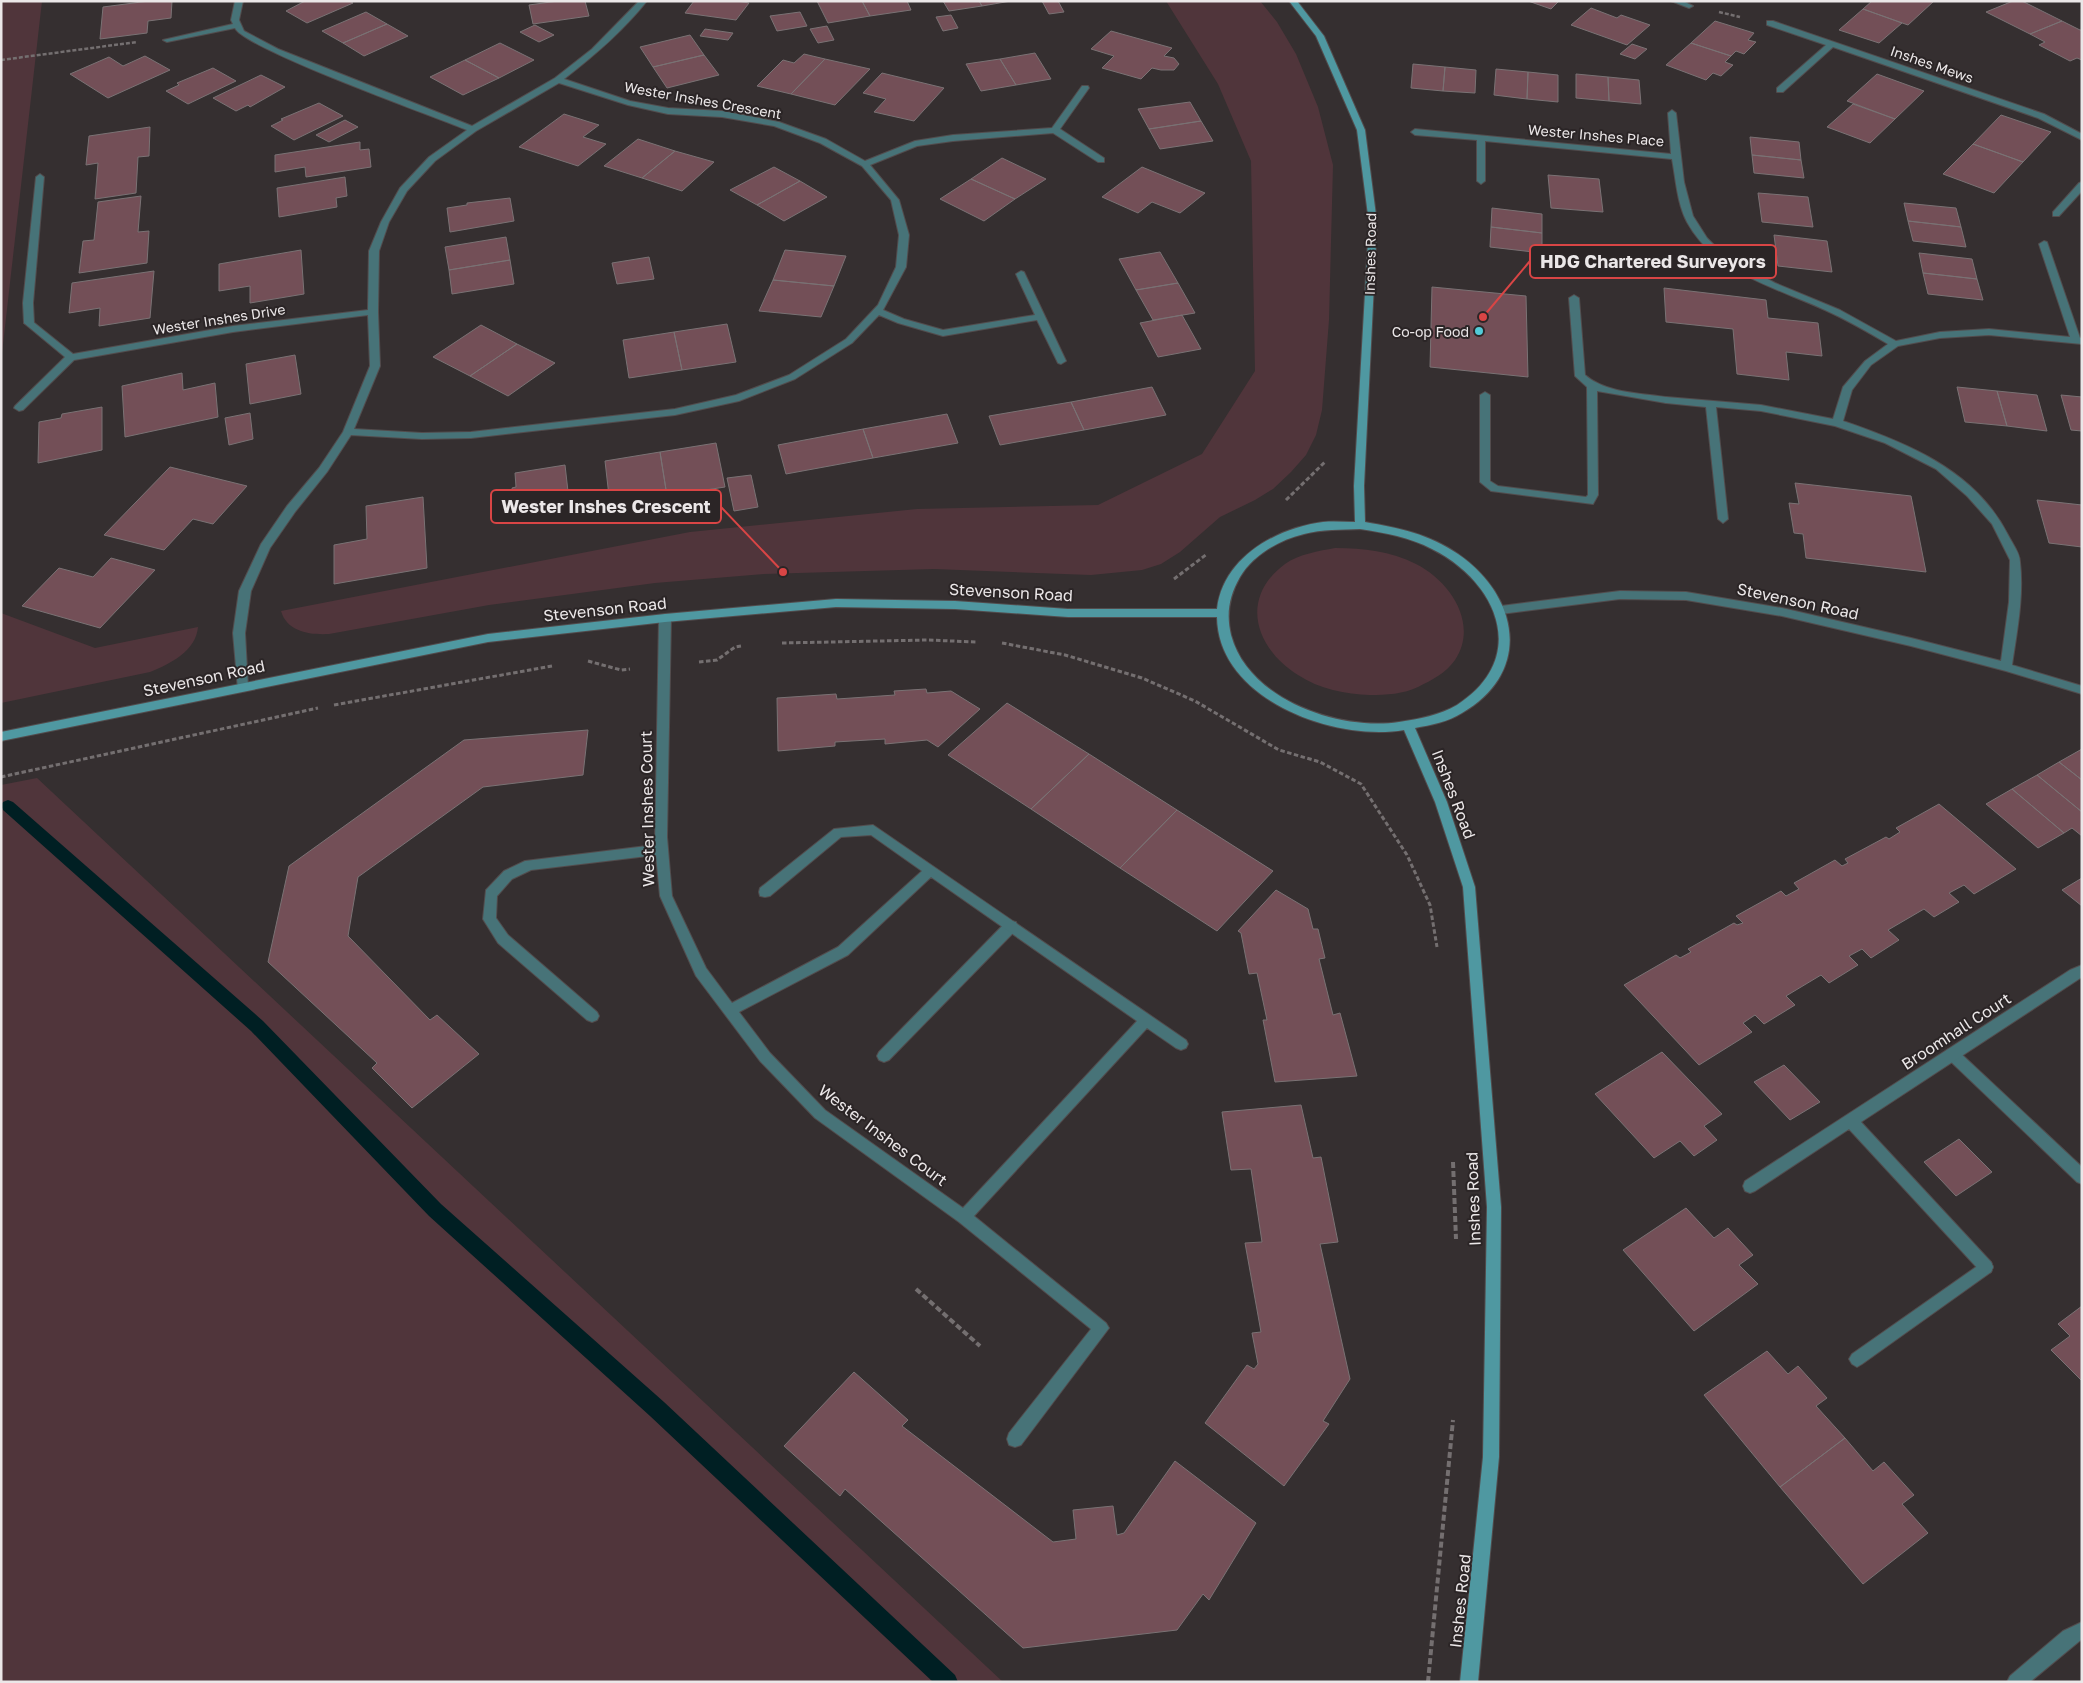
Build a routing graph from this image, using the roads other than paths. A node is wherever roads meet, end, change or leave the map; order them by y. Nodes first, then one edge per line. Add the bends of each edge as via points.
1 (239, 1) edge
2 (642, 1) edge
3 (1293, 1) edge
4 (1675, 1) edge
5 (1689, 6) road end
6 (1770, 23) road end
7 (238, 25) junction
8 (167, 40) road end
9 (1832, 44) junction
10 (558, 80) junction
11 (1085, 88) dead end
12 (1780, 90) dead end
13 (1672, 113) dead end
14 (473, 130) junction
15 (1055, 130) junction
16 (1415, 132) dead end
17 (1481, 138) junction
18 (2082, 138) edge
19 (1676, 157) junction
20 (1101, 160) dead end
21 (864, 164) junction
22 (40, 176) dead end
23 (1481, 181) dead end
24 (2082, 185) edge
25 (2056, 214) dead end
26 (2044, 244) dead end
27 (1021, 274) dead end
28 (1574, 298) dead end
29 (877, 311) junction
30 (373, 312) junction
31 (1039, 317) junction
32 (2079, 341) edge
33 (1895, 344) junction
34 (71, 357) junction
35 (1061, 361) dead end
36 (1592, 386) junction
37 (1485, 395) dead end
38 (1711, 404) junction
39 (20, 408) dead end
40 (1837, 422) junction
41 (348, 432) junction
42 (1723, 519) dead end
43 (1360, 525) junction
44 (1501, 610) junction
45 (1221, 613) junction
46 (665, 618) junction
47 (2006, 667) junction
48 (242, 687) junction
49 (2082, 690) edge
50 (1408, 726) junction
51 (1, 737) edge
52 (662, 849) junction
53 (931, 870) junction
54 (765, 892) dead end
55 (1011, 926) junction
56 (2080, 975) edge
57 (731, 1010) junction
58 (592, 1016) dead end
59 (1146, 1020) junction
60 (1181, 1044) dead end
61 (1952, 1054) junction
62 (884, 1056) dead end
63 (1851, 1121) junction
64 (2082, 1178) edge
65 (1750, 1186) dead end
66 (964, 1218) junction
67 (1857, 1359) dead end
68 (1015, 1439) dead end
69 (2082, 1630) edge
70 (1469, 1682) edge
71 (2016, 1682) edge

1 - 7 street via 235,20
2 - 10 street via 596,51
3 - 43 street, Inshes Road via 1320,36 1361,130 1373,223 1358,486
4 - 5 street
6 - 9 street, Inshes Mews
7 - 8 street
7 - 14 street via 241,32 275,51
9 - 12 street
9 - 18 street, Inshes Mews via 2041,116
10 - 14 street
10 - 21 street, Wester Inshes Crescent via 628,103 776,124 823,141
11 - 15 street
13 - 19 street
14 - 30 street via 432,159 403,190 385,222 374,251
15 - 20 street
15 - 21 street via 916,144
16 - 17 street, Wester Inshes Place
17 - 19 street, Wester Inshes Place
17 - 23 street
19 - 33 street, Wester Inshes Place via 1691,223 1708,245 1739,268 1827,308
21 - 29 street, Wester Inshes Crescent via 894,200 904,235 901,267
22 - 34 street via 29,323
24 - 25 street
26 - 32 street
27 - 31 street
28 - 36 street via 1580,376
29 - 31 street via 943,333
29 - 41 street, Wester Inshes Crescent via 850,342 792,377 739,398 675,412 472,435
30 - 34 street, Wester Inshes Drive via 233,329
30 - 41 street via 375,366
31 - 35 street
32 - 33 street via 1989,332 1940,334
33 - 40 street via 1868,363 1847,389
34 - 39 street
36 - 37 street via 1593,494 1589,501 1495,489 1485,482
36 - 38 street via 1666,400
38 - 40 street via 1761,408
38 - 42 street
40 - 47 street via 1889,441 1940,467 1971,493 1996,522 2015,560 2015,602
41 - 48 street via 265,547 244,591 239,633
43 - 44 street via 1405,533 1447,552 1480,578
43 - 45 street via 1318,527 1289,535 1248,557 1228,583
44 - 47 street, Stevenson Road via 1620,595 1686,596 1782,612
44 - 50 street via 1507,640 1499,670 1479,696 1448,715
45 - 46 street, Stevenson Road via 1068,613 954,605 836,603
45 - 50 street via 1227,645 1246,674 1278,700 1318,718 1363,728
46 - 48 street, Stevenson Road via 488,638
46 - 52 street, Wester Inshes Court
47 - 49 street, Stevenson Road
48 - 51 street, Stevenson Road
50 - 70 street, Inshes Road via 1441,802 1469,887 1494,1207 1491,1457
52 - 57 street, Wester Inshes Court via 666,896 701,972
52 - 58 street via 529,864 508,874 491,894 489,919 503,939
53 - 54 street via 873,830 838,832
53 - 55 street
53 - 57 street via 844,951
55 - 59 street
55 - 62 street
56 - 61 street, Broomhall Court
57 - 66 street, Wester Inshes Court via 765,1056 820,1114
59 - 60 street
59 - 66 street
61 - 63 street, Broomhall Court
61 - 64 street
63 - 65 street, Broomhall Court
63 - 67 street via 1986,1267
66 - 68 street, Wester Inshes Court via 1101,1328
69 - 71 street via 2069,1637

